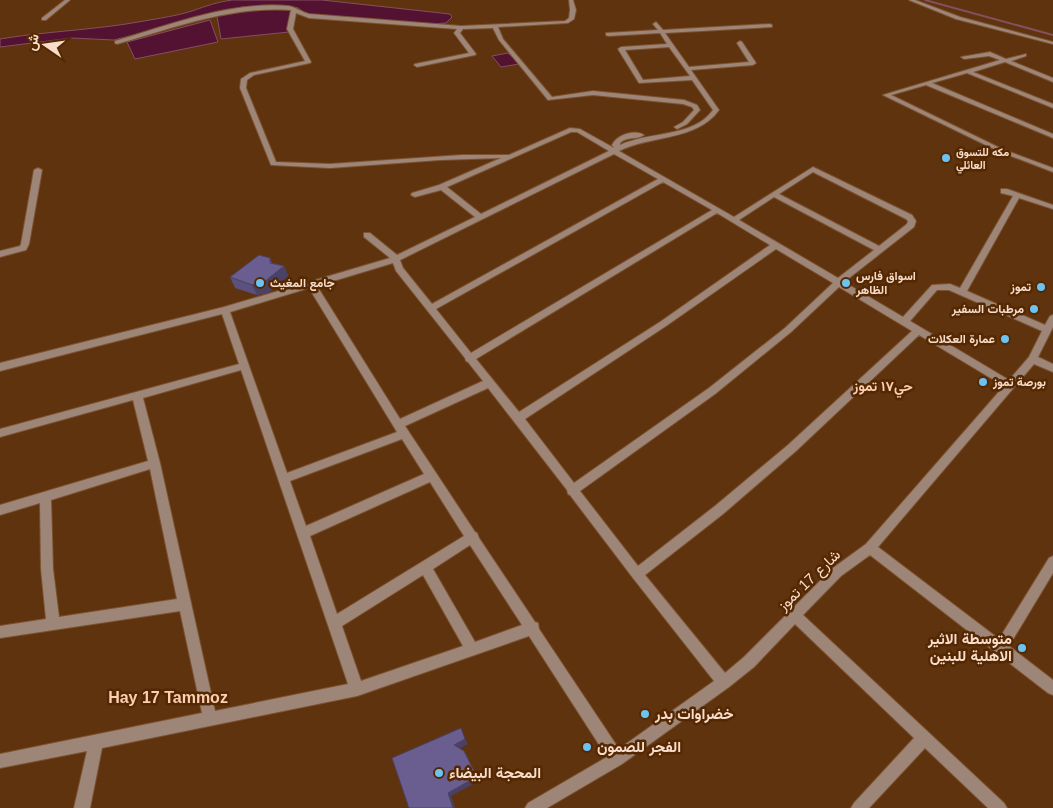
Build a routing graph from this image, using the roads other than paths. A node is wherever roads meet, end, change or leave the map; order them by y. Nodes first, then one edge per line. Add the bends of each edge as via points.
1 (68, 0) edge
2 (571, 0) edge
3 (911, 0) edge
4 (294, 9) junction
5 (44, 19) dead end
6 (656, 24) dead end
7 (495, 26) junction
8 (770, 26) dead end
9 (461, 28) junction
10 (661, 31) junction
11 (608, 34) dead end
12 (117, 42) dead end
13 (740, 43) dead end
14 (1052, 43) dead end
15 (671, 45) junction
16 (1024, 55) dead end
17 (964, 57) dead end
18 (1006, 60) junction
19 (417, 65) dead end
20 (687, 69) junction
21 (966, 71) junction
22 (693, 78) junction
23 (1053, 80) edge
24 (926, 84) junction
25 (1053, 106) edge
26 (1053, 136) edge
27 (618, 150) junction
28 (509, 156) junction
29 (38, 170) dead end
30 (1053, 170) edge
31 (662, 180) junction
32 (442, 187) junction
33 (1004, 191) dead end
34 (774, 194) junction
35 (415, 195) dead end
36 (1017, 195) junction
37 (1053, 207) edge
38 (716, 211) junction
39 (481, 218) junction
40 (734, 220) junction
41 (367, 236) dead end
42 (776, 245) junction
43 (880, 250) junction
44 (0, 254) edge
45 (396, 259) junction
46 (838, 283) junction
47 (312, 285) junction
48 (962, 293) junction
49 (430, 309) junction
50 (225, 310) junction
51 (904, 322) junction
52 (1050, 324) edge
53 (917, 331) junction
54 (469, 359) junction
55 (1033, 359) junction
56 (244, 366) junction
57 (0, 367) edge
58 (1053, 368) edge
59 (489, 383) junction
60 (1010, 385) junction
61 (137, 396) junction
62 (518, 418) junction
63 (401, 429) junction
64 (0, 433) edge
65 (155, 463) junction
66 (432, 476) junction
67 (285, 478) junction
68 (572, 491) junction
69 (45, 496) junction
70 (0, 510) edge
71 (304, 533) junction
72 (473, 537) junction
73 (870, 548) junction
74 (1053, 562) edge
75 (424, 567) junction
76 (637, 574) junction
77 (183, 604) junction
78 (795, 616) junction
79 (53, 622) junction
80 (334, 623) junction
81 (533, 628) junction
82 (0, 632) edge
83 (1001, 648) junction
84 (472, 649) junction
85 (724, 682) junction
86 (1053, 688) edge
87 (357, 689) junction
88 (210, 718) junction
89 (923, 739) junction
90 (96, 741) junction
91 (617, 759) junction
92 (0, 761) edge
93 (82, 808) edge
94 (533, 808) edge
95 (859, 808) edge
96 (999, 808) edge

1 - 5 street
2 - 7 street via 571,19 564,23
3 - 14 street via 950,15
4 - 9 street via 302,15 359,22
4 - 12 street via 242,9
4 - 28 street via 290,29 308,62 252,74 244,79 243,88 273,164 317,167 388,163 424,157
6 - 10 street
7 - 9 street
7 - 27 street via 501,39 550,99 593,93 684,102 695,106 697,110 685,123 663,132 622,137 615,145
8 - 10 street
9 - 19 street via 457,33 473,54
10 - 11 street
10 - 15 street
13 - 20 street via 753,63
15 - 20 street
15 - 22 street via 621,49 641,82
16 - 18 street
17 - 18 street via 986,54
18 - 21 street
18 - 23 street
20 - 22 street
21 - 24 street
21 - 25 street
22 - 27 street via 716,110 714,115 688,129 630,143
24 - 26 street
24 - 30 street via 886,96 1000,150
27 - 28 street via 575,129
27 - 31 street
27 - 39 street
28 - 32 street
29 - 44 street via 25,244 23,248
31 - 38 street
31 - 49 street
32 - 35 street
32 - 39 street
33 - 36 street
34 - 40 street
34 - 43 street
34 - 43 street via 813,169 909,217 911,225
36 - 37 street
36 - 48 street
38 - 40 street
38 - 54 street
39 - 45 street
40 - 42 street
41 - 45 street
42 - 46 street
42 - 62 street via 648,334
43 - 46 street
45 - 47 street
45 - 49 street via 399,269
46 - 51 street
46 - 68 street via 788,330 712,391
47 - 50 street
47 - 63 street
48 - 51 street via 935,287
48 - 52 street
49 - 54 street
50 - 56 street
50 - 57 street
51 - 53 street
52 - 55 street, شارع 17 تموز
53 - 60 street
53 - 76 street via 792,448
54 - 59 street
55 - 58 street
55 - 60 street, شارع 17 تموز
56 - 61 street
56 - 67 street
59 - 62 street
59 - 63 street
60 - 73 street, شارع 17 تموز
61 - 64 street
61 - 65 street
62 - 68 street
63 - 66 street
63 - 67 street
65 - 69 street
65 - 77 street
66 - 71 street
66 - 72 street
67 - 71 street
68 - 76 street
69 - 70 street
69 - 79 street via 47,569
71 - 80 street
72 - 75 street
72 - 81 street
73 - 78 street, شارع 17 تموز via 837,572
73 - 83 street
74 - 83 street
75 - 80 street
75 - 84 street
76 - 85 street
77 - 79 street
77 - 88 street
78 - 85 street, شارع 17 تموز
78 - 89 street
79 - 82 street
80 - 87 street
81 - 84 street
81 - 91 street
83 - 86 street
84 - 87 street
85 - 91 street, شارع 17 تموز
87 - 88 street
88 - 90 street
89 - 95 street
89 - 96 street
90 - 92 street
90 - 93 street
91 - 94 street, شارع 17 تموز

